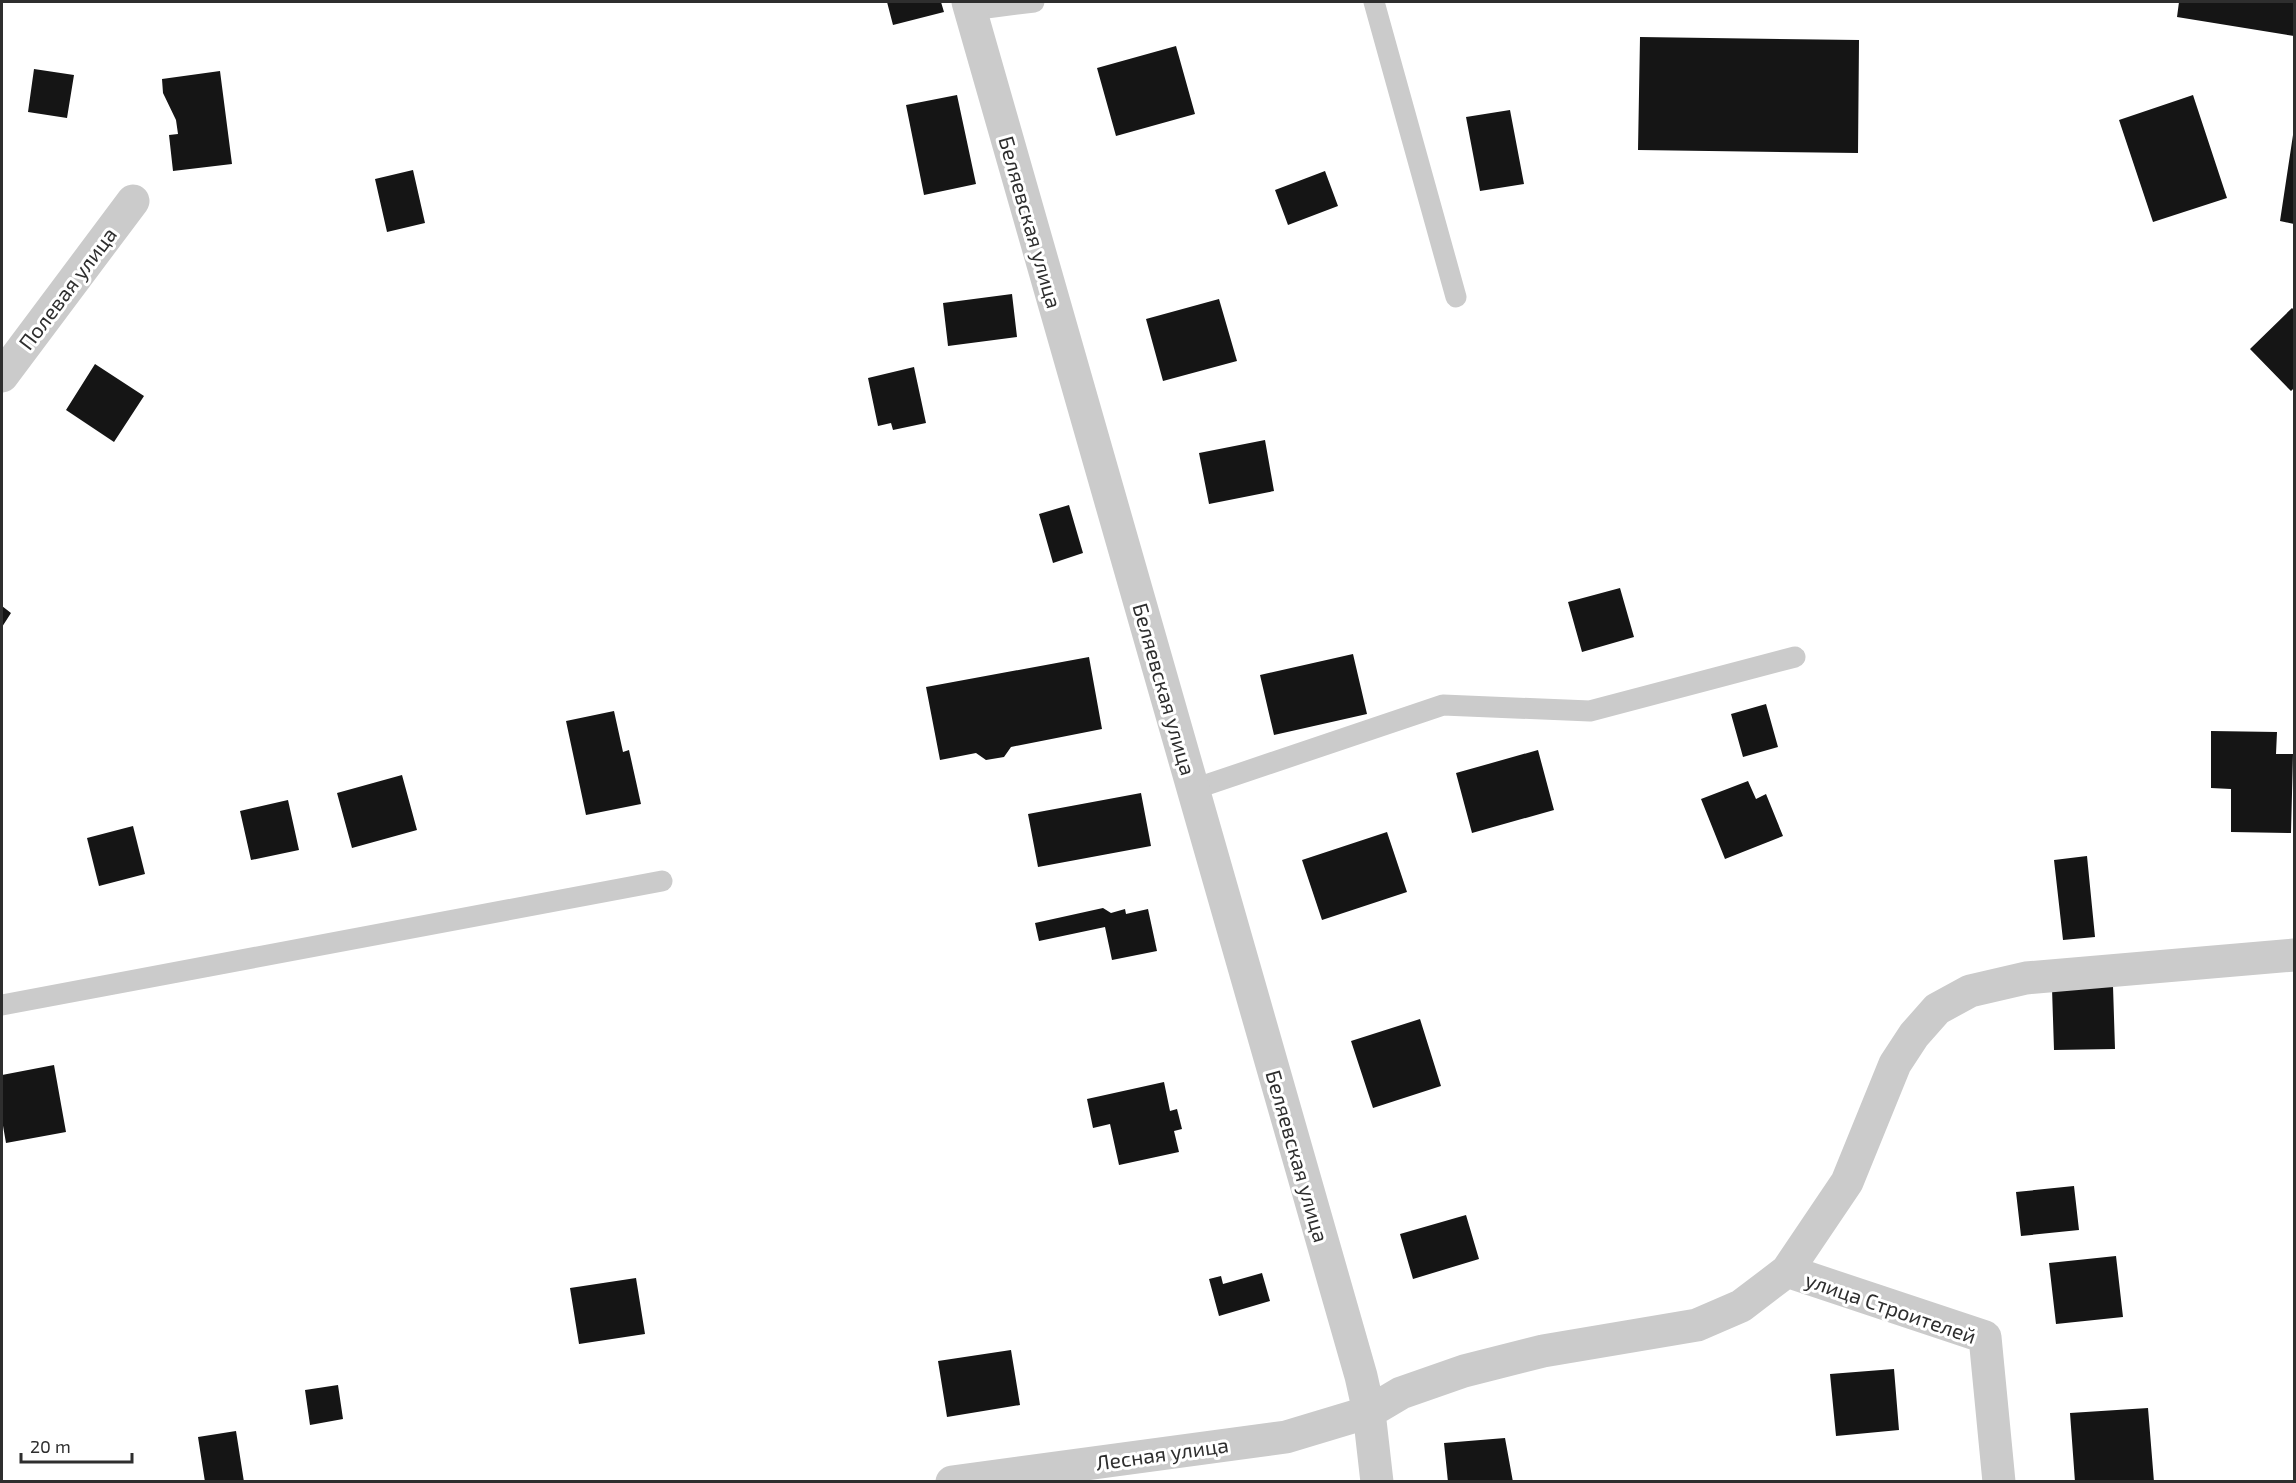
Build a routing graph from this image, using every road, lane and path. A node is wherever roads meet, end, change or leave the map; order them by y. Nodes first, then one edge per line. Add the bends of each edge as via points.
1 (1034, 2) edge
2 (1374, 2) edge
3 (970, 6) edge
4 (133, 201) dead end
5 (1456, 297) dead end
6 (2, 376) edge
7 (1795, 657) dead end
8 (1194, 789) junction
9 (662, 881) dead end
10 (2295, 955) edge
11 (2, 1005) edge
12 (1786, 1271) junction
13 (1369, 1412) junction
14 (952, 1482) edge
15 (1377, 1482) edge
16 (2000, 1482) edge

1 - 3 lane
2 - 5 lane
3 - 8 street, Беляевская улица
4 - 6 street, Полевая улица
7 - 8 lane via 1590,711 1443,705
8 - 13 street, Беляевская улица
9 - 11 lane
10 - 12 street, улица Строителей via 2025,978 1970,992 1937,1009 1896,1064 1847,1182
12 - 13 street, Лесная улица via 1741,1306 1696,1325 1543,1351 1464,1371 1401,1393
12 - 16 street, улица Строителей via 1985,1337
13 - 14 street, Лесная улица via 1286,1437
13 - 15 street

